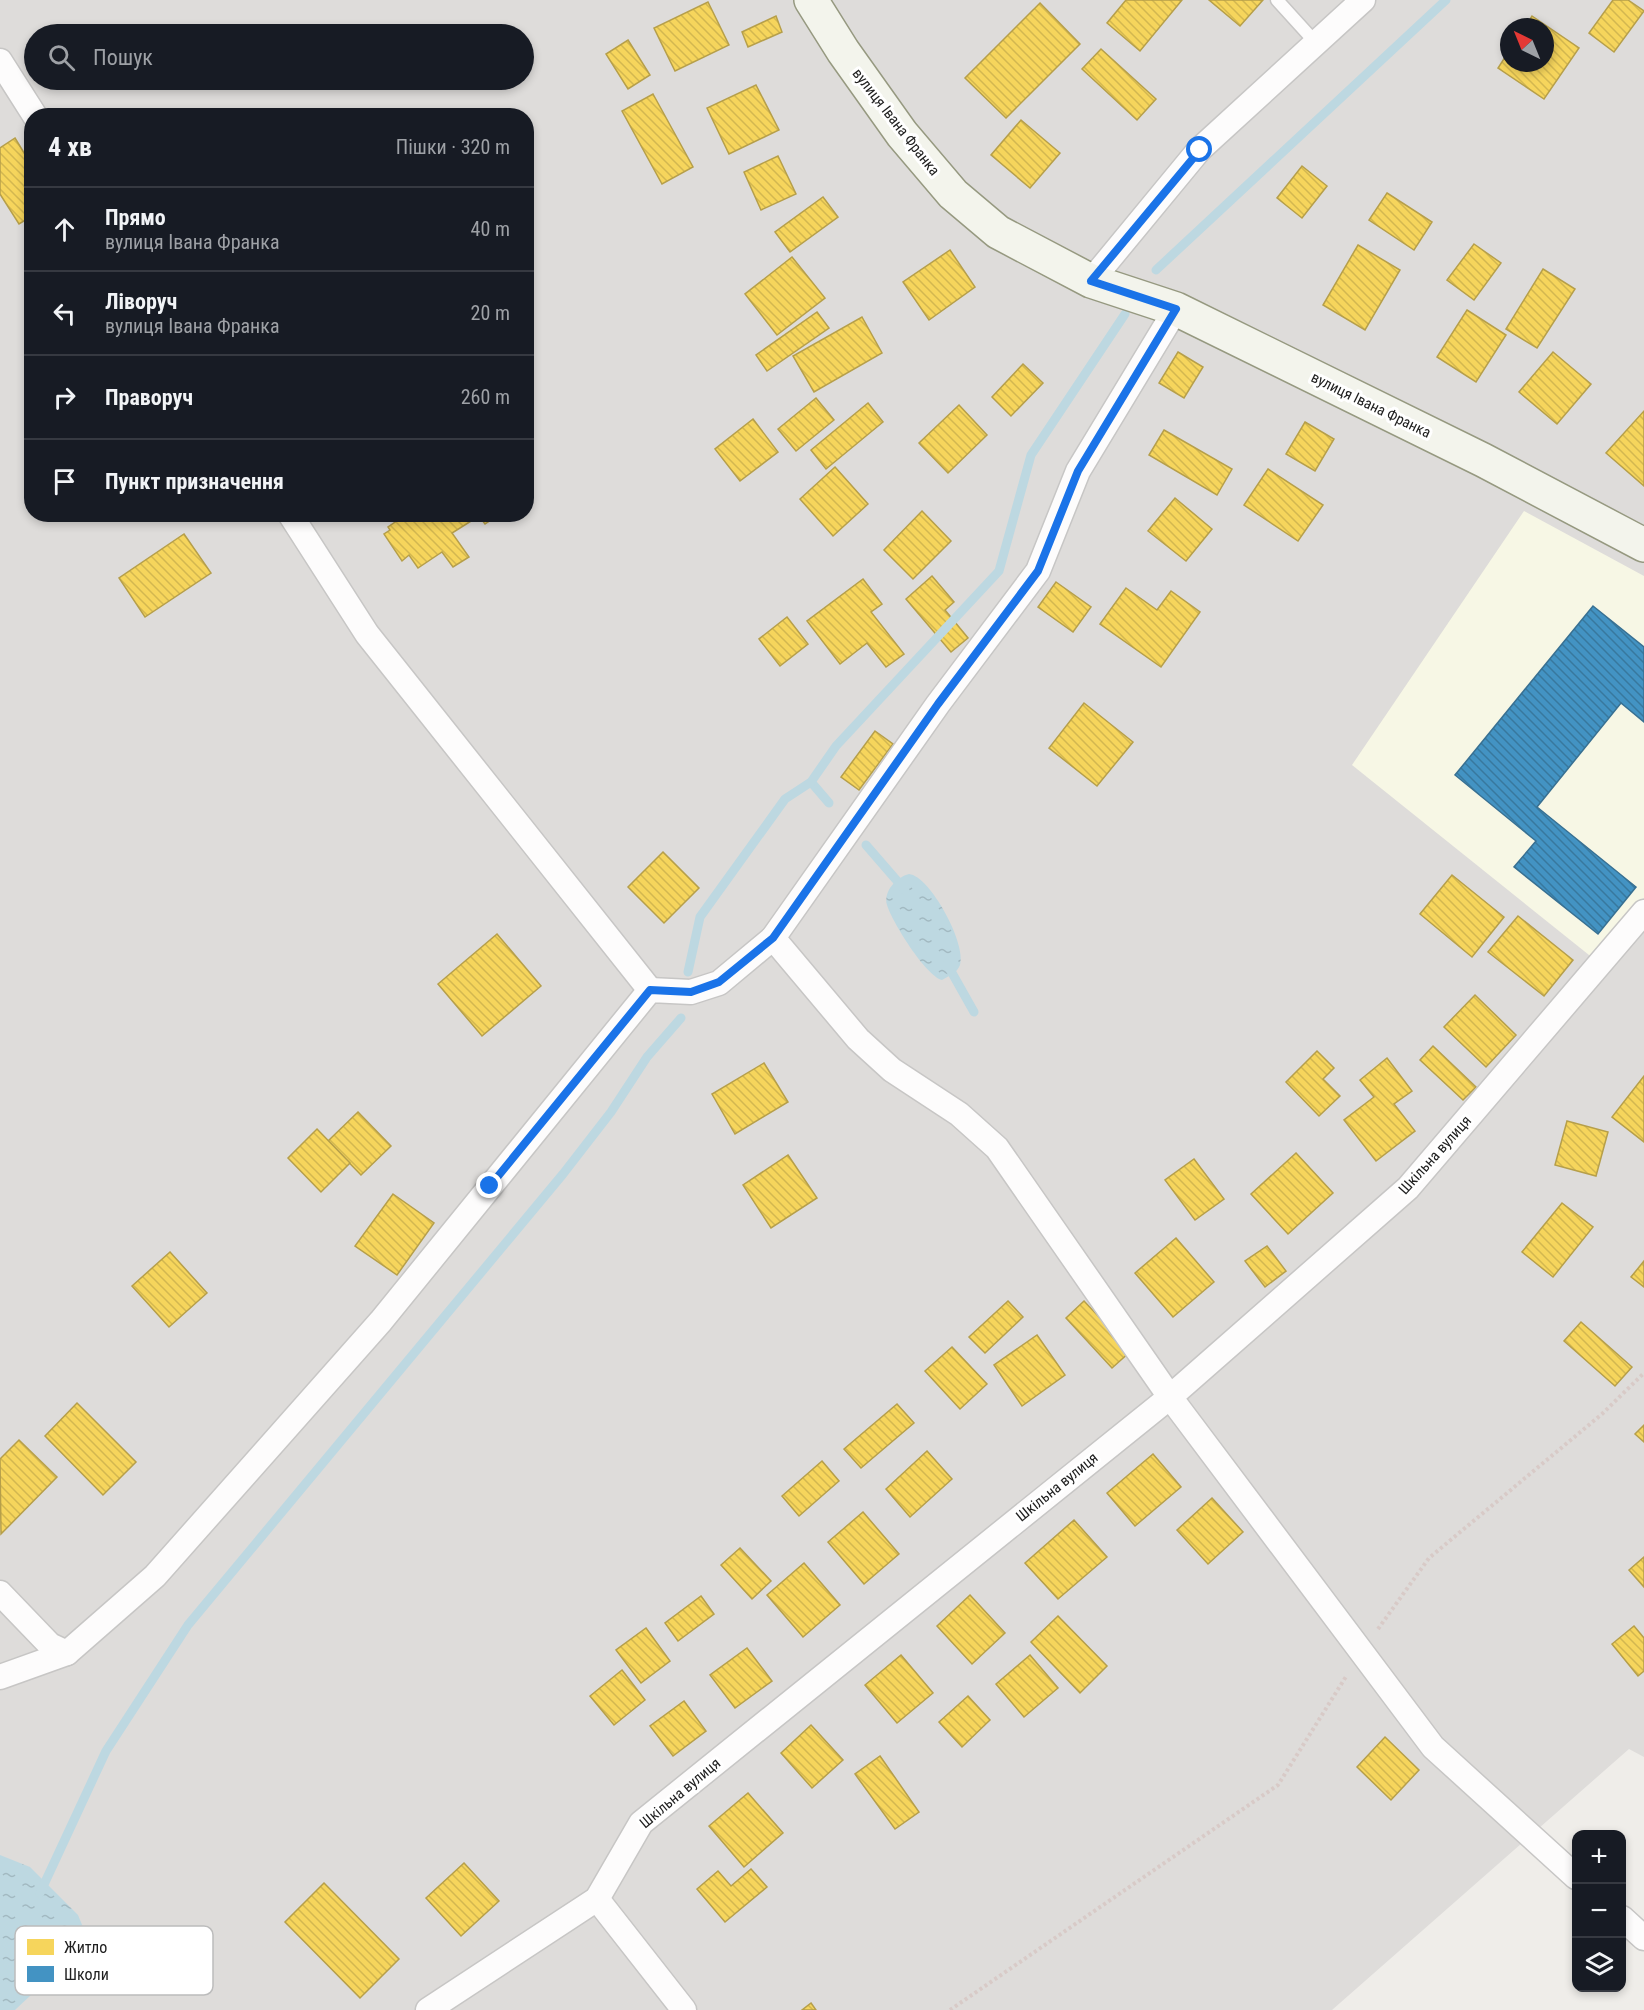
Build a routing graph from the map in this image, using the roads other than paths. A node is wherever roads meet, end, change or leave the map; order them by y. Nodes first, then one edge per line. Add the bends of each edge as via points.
1 (811, 0) edge
2 (1278, 0) edge
3 (1363, 0) edge
4 (1316, 43) junction
5 (0, 61) edge
6 (30, 108) edge
7 (1091, 281) junction
8 (1176, 309) junction
9 (295, 522) edge
10 (1644, 545) edge
11 (1644, 912) edge
12 (773, 938) junction
13 (650, 990) junction
14 (1170, 1397) junction
15 (0, 1593) edge
16 (67, 1653) junction
17 (0, 1677) edge
18 (1572, 1873) edge
19 (597, 1899) junction
20 (1626, 1922) edge
21 (1644, 1938) edge
22 (428, 2010) edge
23 (684, 2010) edge

1 - 7 main road, вулиця Івана Франка via 902,134 953,194 998,232
2 - 4 lane
3 - 4 street
4 - 7 street via 1200,150
5 - 6 street
7 - 8 main road, вулиця Івана Франка
8 - 10 main road, вулиця Івана Франка via 1484,460
8 - 12 street via 1078,471 1038,571 938,704
9 - 13 street via 367,634
11 - 14 street, Шкільна вулиця via 1408,1188
12 - 13 street via 719,982 691,992
12 - 14 street via 858,1039 892,1070 976,1128 997,1148
13 - 16 street via 381,1321 155,1576
14 - 18 street via 1433,1748
14 - 19 street, Шкільна вулиця via 641,1823
15 - 16 street via 50,1645
16 - 17 street
19 - 22 street, Шкільна вулиця
19 - 23 street
20 - 21 street

